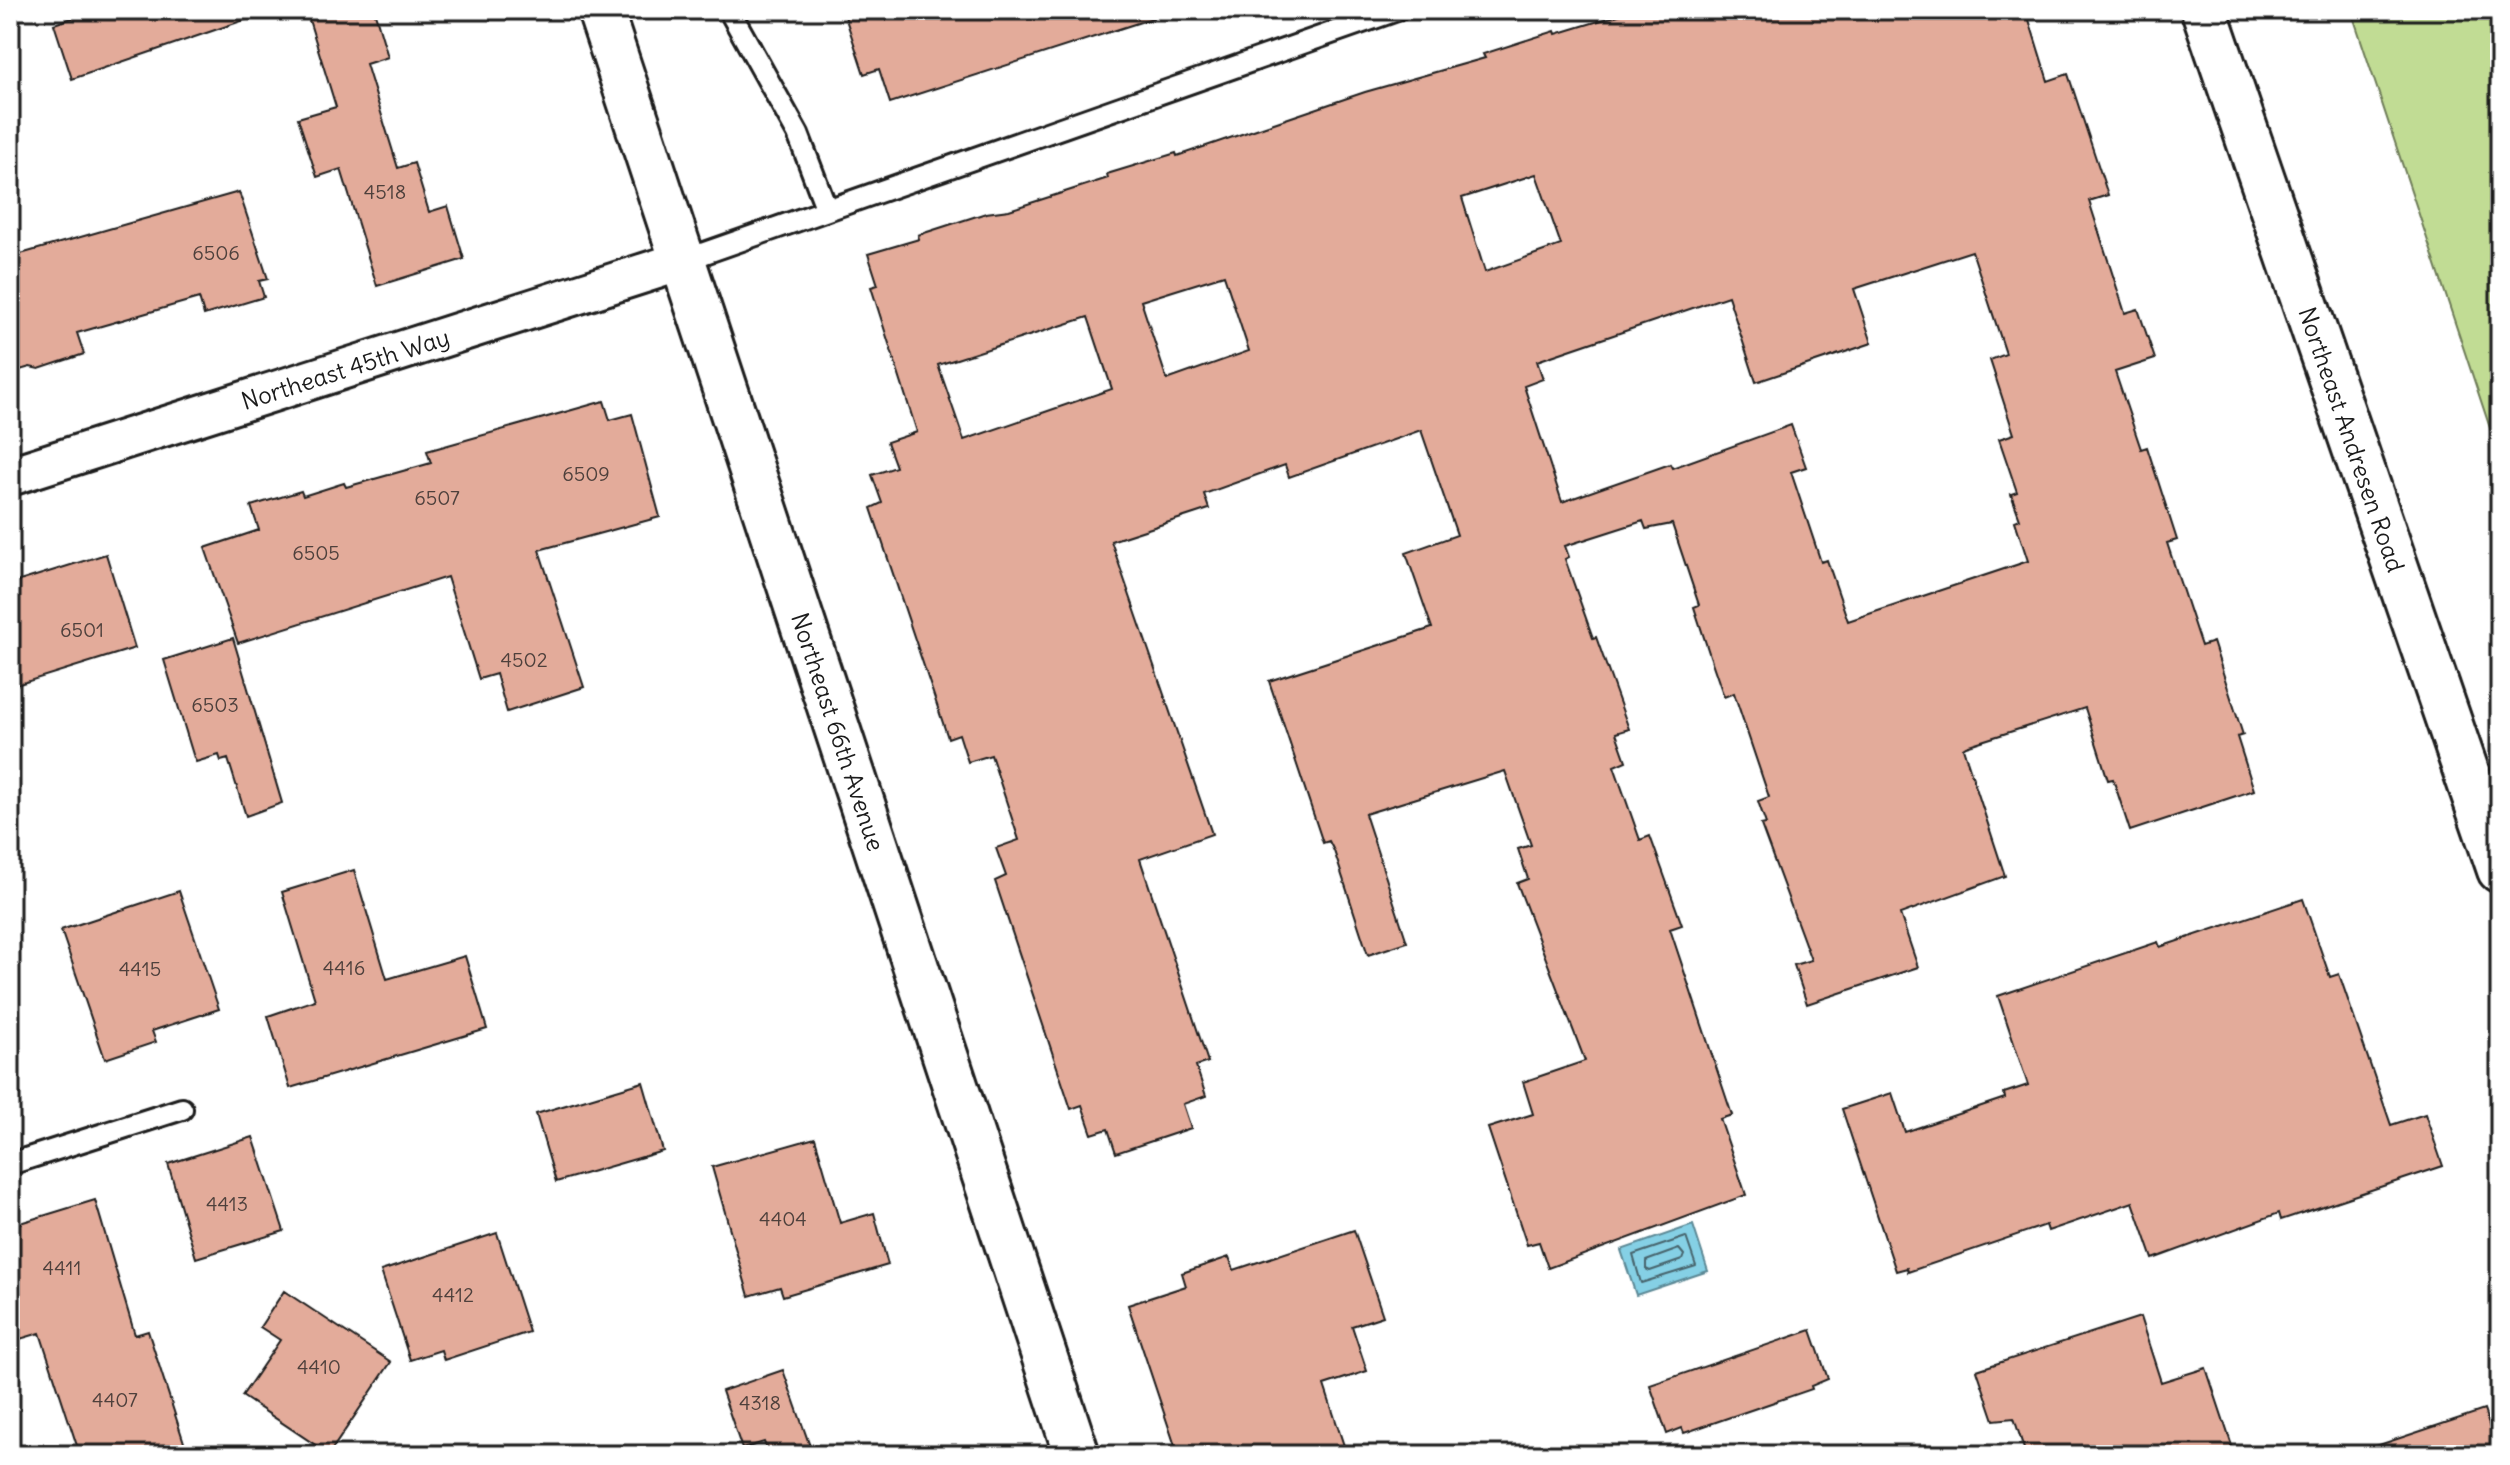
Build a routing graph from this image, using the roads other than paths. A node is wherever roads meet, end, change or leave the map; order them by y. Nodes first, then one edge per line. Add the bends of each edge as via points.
1 (600, 10) edge
2 (729, 10) edge
3 (1397, 10) edge
4 (2204, 10) edge
5 (827, 210) junction
6 (682, 261) junction
7 (10, 476) edge
8 (2500, 870) edge
9 (182, 1109) dead end
10 (10, 1164) edge
11 (1077, 1455) edge

1 - 6 street, Northeast 66th Avenue
2 - 5 lane via 798,134
3 - 5 lane
4 - 8 street, Northeast Andresen Road
5 - 6 lane
6 - 7 street, Northeast 45th Way
6 - 11 street, Northeast 66th Avenue
9 - 10 lane

